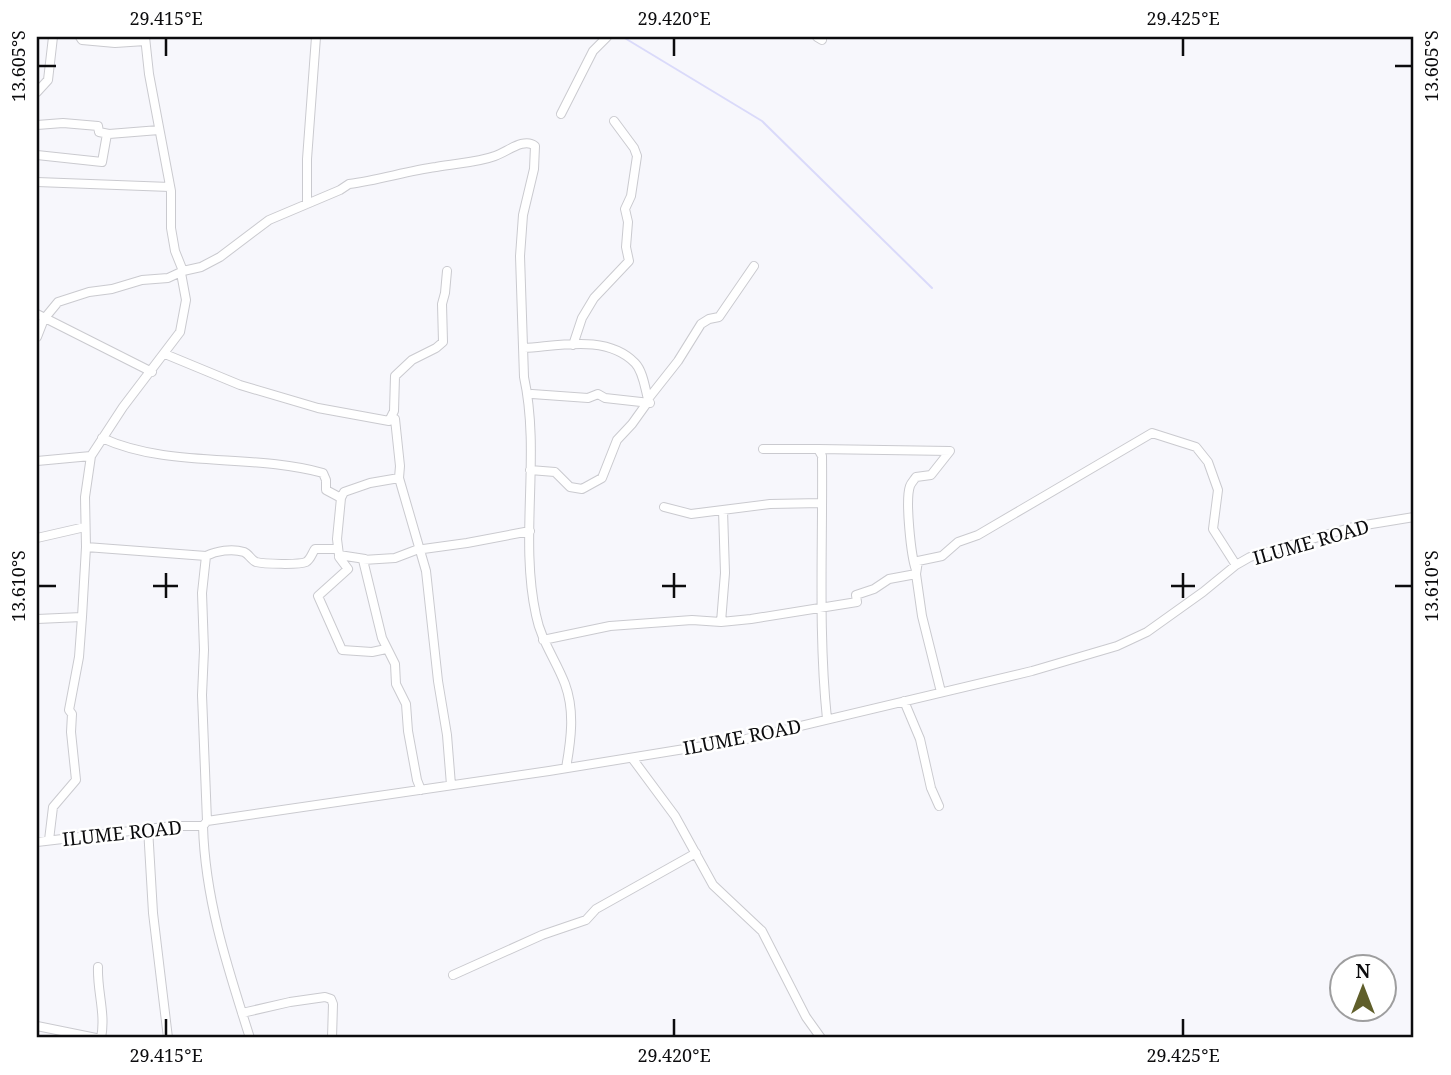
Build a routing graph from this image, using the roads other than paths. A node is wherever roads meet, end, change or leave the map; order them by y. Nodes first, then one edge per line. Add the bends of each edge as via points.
1 (52, 37) edge
2 (80, 37) edge
3 (316, 37) edge
4 (145, 39) edge
5 (603, 39) edge
6 (37, 92) edge
7 (561, 114) dead end
8 (614, 121) dead end
9 (37, 125) edge
10 (159, 130) junction
11 (107, 134) junction
12 (37, 155) edge
13 (37, 181) edge
14 (170, 187) junction
15 (307, 204) junction
16 (754, 266) dead end
17 (447, 271) dead end
18 (182, 272) junction
19 (40, 317) edge
20 (37, 337) edge
21 (573, 345) junction
22 (524, 348) junction
23 (165, 354) junction
24 (152, 372) junction
25 (532, 394) dead end
26 (649, 402) junction
27 (395, 419) dead end
28 (102, 439) junction
29 (763, 449) dead end
30 (818, 449) junction
31 (91, 456) junction
32 (37, 461) edge
33 (530, 470) junction
34 (399, 478) junction
35 (341, 498) junction
36 (822, 503) junction
37 (664, 507) dead end
38 (723, 510) junction
39 (1414, 517) edge
40 (85, 527) junction
41 (530, 531) junction
42 (37, 538) edge
43 (86, 547) junction
44 (419, 549) junction
45 (338, 553) junction
46 (206, 556) junction
47 (365, 559) junction
48 (1236, 565) junction
49 (916, 572) junction
50 (821, 609) junction
51 (82, 617) junction
52 (37, 619) edge
53 (721, 622) junction
54 (543, 640) junction
55 (386, 649) junction
56 (941, 692) junction
57 (904, 701) junction
58 (827, 719) junction
59 (632, 758) junction
60 (566, 768) junction
61 (452, 785) junction
62 (421, 790) junction
63 (939, 806) dead end
64 (205, 823) junction
65 (148, 828) junction
66 (49, 840) junction
67 (37, 842) edge
68 (696, 853) junction
69 (99, 967) dead end
70 (453, 975) dead end
71 (243, 1013) junction
72 (37, 1026) edge
73 (98, 1038) edge
74 (168, 1038) edge
75 (250, 1038) edge
76 (332, 1038) edge
77 (821, 1038) edge

1 - 6 street via 48,80
2 - 4 street via 99,42
3 - 15 street
4 - 10 street
5 - 7 street
8 - 21 street via 637,156 625,209 629,261 594,298
9 - 11 street via 98,126 99,132
10 - 11 street
10 - 14 street
11 - 12 street via 102,162
13 - 14 street
14 - 18 street via 171,228
15 - 18 street via 269,220 220,257
15 - 22 street via 349,184 476,162 533,143 534,169 523,215 520,256
16 - 26 street via 719,317 701,324
17 - 23 street via 443,342 412,360 396,376 389,421 318,408 240,385
18 - 19 street via 58,302
18 - 23 street via 186,312 180,332
19 - 20 street
19 - 24 street
21 - 22 street
21 - 26 street via 603,346 634,362
22 - 33 street via 532,439
23 - 24 street
24 - 28 street
25 - 26 street via 588,398 598,394
26 - 33 street via 617,440 602,478 589,486 574,488 555,472
27 - 34 street
28 - 31 street
28 - 35 street via 176,456 264,462 319,472 325,475 326,490
29 - 30 street
30 - 36 street
30 - 49 street via 950,451 930,475 916,477 910,486 911,558
31 - 32 street
31 - 40 street
33 - 41 street
34 - 35 street via 370,483 344,492
34 - 44 street
35 - 45 street
36 - 38 street
36 - 50 street
37 - 38 street via 691,514
38 - 53 street
39 - 48 street, ILUME ROAD via 1310,538
40 - 42 street
40 - 43 street
41 - 44 street
41 - 54 street via 531,589
43 - 46 street
43 - 51 street
44 - 47 street via 395,558
44 - 61 street via 428,583
45 - 46 street via 315,549 310,559 296,564 261,563 240,551
45 - 47 street
45 - 55 street via 348,569 318,596 342,650
46 - 64 street via 202,593
47 - 55 street
48 - 49 street via 1213,528 1217,490 1208,462 1196,447 1152,433 978,535 958,542 942,556 918,561
48 - 56 street, ILUME ROAD via 1182,609 1132,640 1032,671
49 - 50 street via 856,595 857,602
49 - 56 street
50 - 53 street
50 - 58 street
51 - 52 street
51 - 66 street via 69,710 76,780 53,807
53 - 54 street via 610,626
54 - 60 street via 569,698
55 - 62 street via 406,704
56 - 57 street, ILUME ROAD
57 - 58 street, ILUME ROAD
57 - 63 street
58 - 59 street, ILUME ROAD via 746,739
59 - 60 street, ILUME ROAD
59 - 68 street
60 - 61 street, ILUME ROAD
61 - 62 street, ILUME ROAD
62 - 64 street, ILUME ROAD
64 - 65 street, ILUME ROAD
64 - 71 street via 209,890
65 - 66 street, ILUME ROAD
65 - 74 street
66 - 67 street, ILUME ROAD
68 - 70 street via 596,909 586,920
68 - 77 street via 713,885 762,931
69 - 73 street via 97,983 103,1002
71 - 75 street
71 - 76 street via 326,997 333,1004
72 - 73 street

